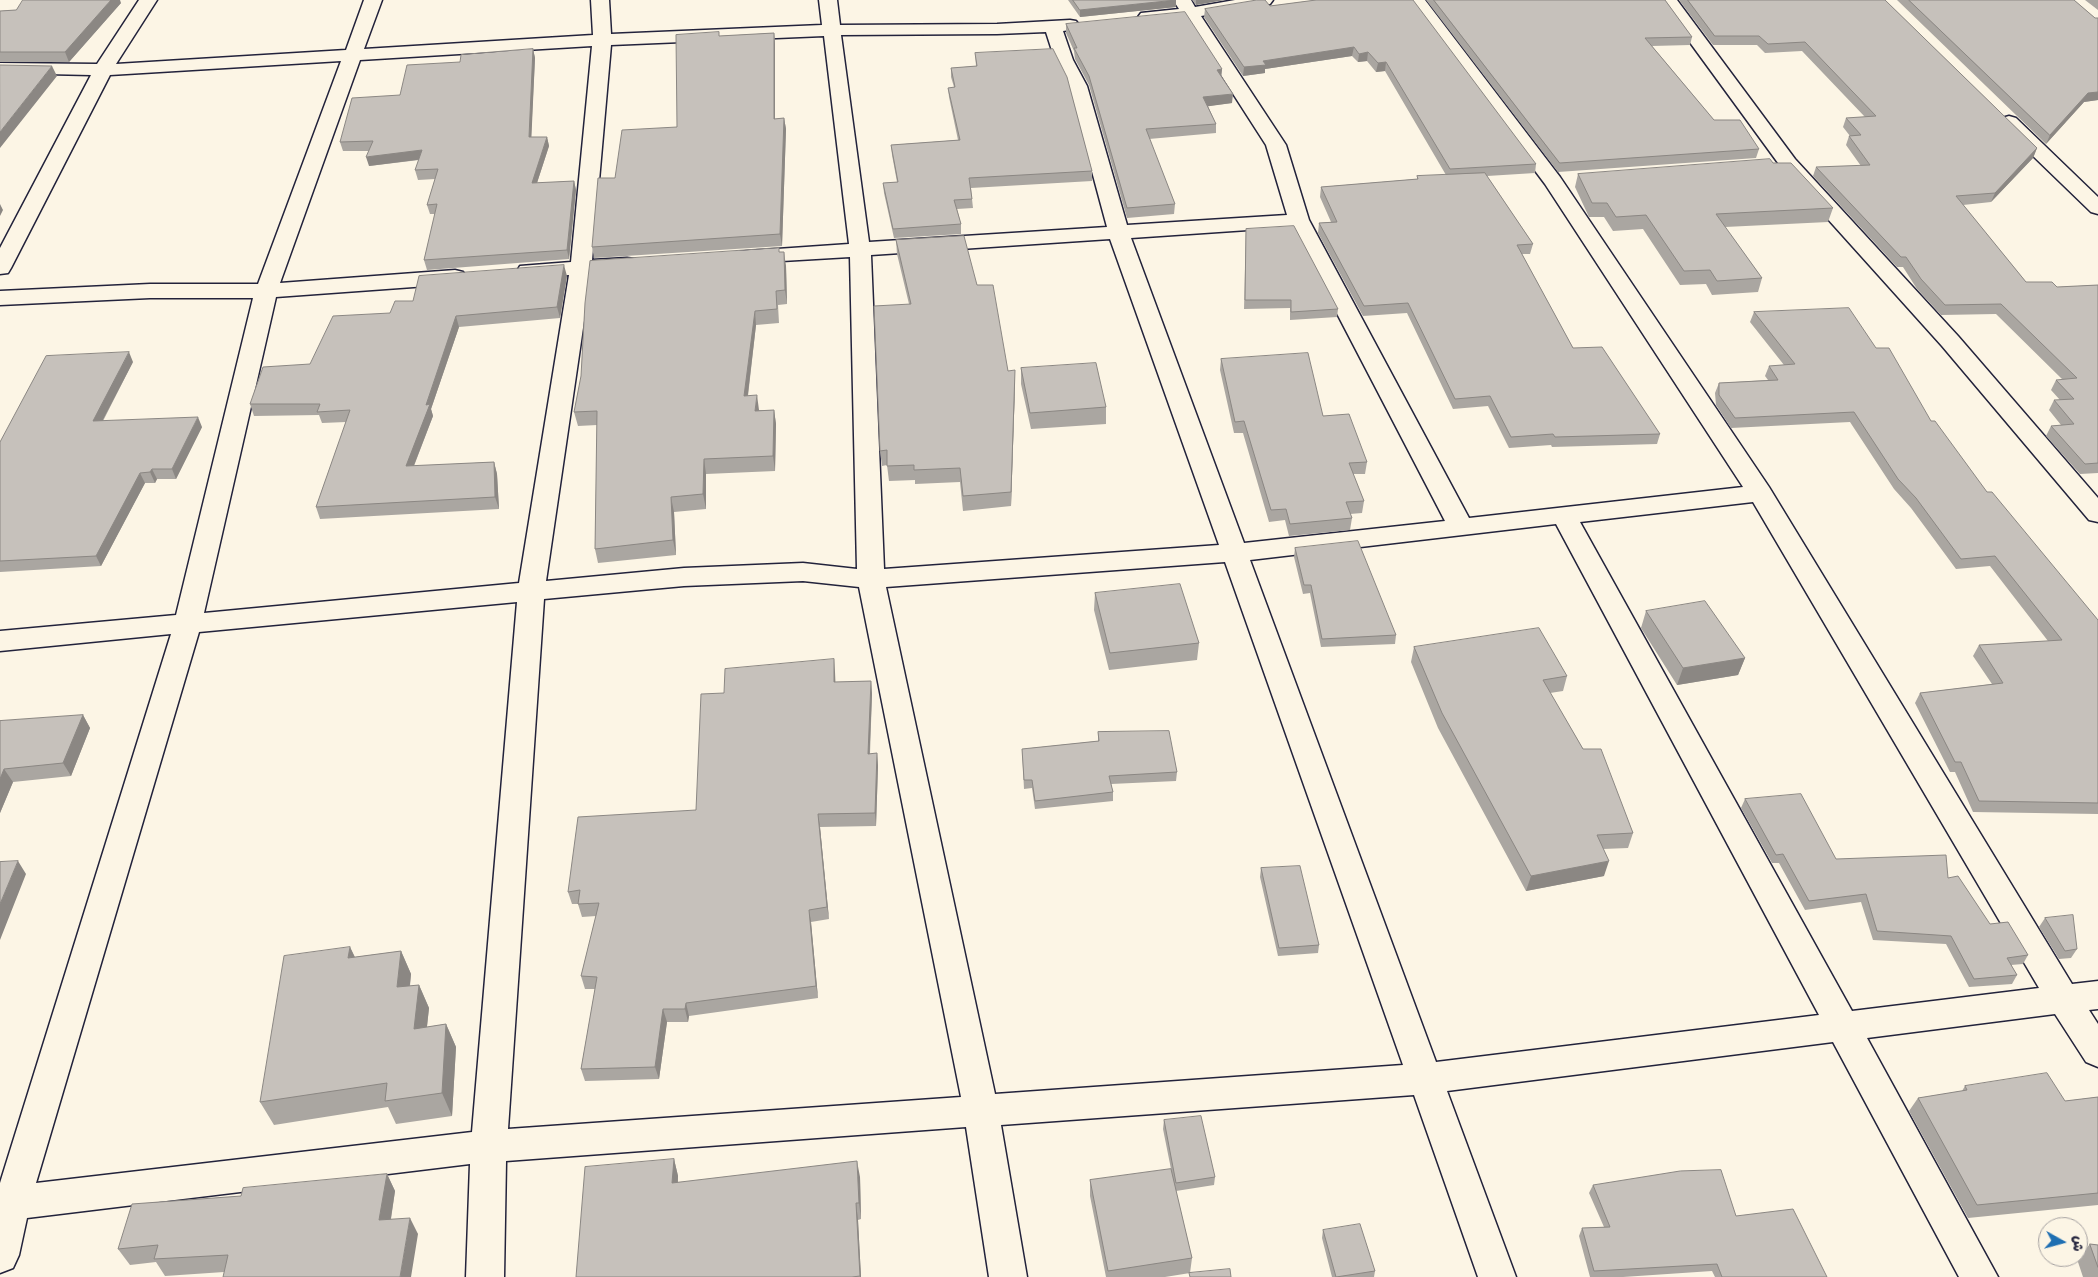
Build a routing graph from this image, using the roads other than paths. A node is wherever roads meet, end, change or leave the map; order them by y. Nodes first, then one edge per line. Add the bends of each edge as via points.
1 (148, 0) edge
2 (373, 0) edge
3 (600, 0) edge
4 (828, 0) edge
5 (1264, 0) edge
6 (1416, 0) edge
7 (1668, 0) edge
8 (1186, 6) edge
9 (1132, 19) edge
10 (1092, 23) edge
11 (1053, 27) junction
12 (831, 30) junction
13 (602, 40) junction
14 (353, 56) junction
15 (0, 68) edge
16 (103, 70) junction
17 (1994, 107) edge
18 (2098, 208) edge
19 (1300, 220) junction
20 (1119, 234) junction
21 (860, 251) junction
22 (730, 258) edge
23 (650, 263) edge
24 (581, 267) junction
25 (0, 268) edge
26 (512, 272) edge
27 (472, 275) edge
28 (266, 291) junction
29 (0, 298) edge
30 (1760, 493) junction
31 (2098, 514) edge
32 (1564, 515) junction
33 (1461, 526) junction
34 (1234, 553) junction
35 (871, 579) junction
36 (531, 591) junction
37 (188, 623) junction
38 (0, 641) edge
39 (2098, 995) edge
40 (2063, 999) junction
41 (1843, 1028) junction
42 (2098, 1052) edge
43 (1425, 1079) junction
44 (981, 1110) junction
45 (489, 1146) junction
46 (6, 1204) edge
47 (0, 1255) edge
48 (485, 1277) edge
49 (1008, 1277) edge
50 (1497, 1277) edge
51 (1979, 1277) edge

1 - 16 street
2 - 14 street
3 - 13 street
4 - 12 street
5 - 8 street
6 - 30 street via 1563,180
7 - 31 street via 1778,164 1950,341
8 - 9 street
8 - 19 street via 1276,144
10 - 11 street
11 - 12 street
11 - 20 street via 1064,60 1078,86
12 - 13 street
12 - 21 street
13 - 14 street
13 - 24 street
14 - 16 street
14 - 28 street
15 - 16 street
16 - 25 street
17 - 18 street
19 - 20 street
19 - 33 street
20 - 21 street
20 - 34 street
21 - 22 street
21 - 35 street
23 - 24 street
24 - 26 street
24 - 36 street
27 - 28 street
28 - 29 street via 150,291
28 - 37 street
30 - 32 street
30 - 40 street
32 - 33 street
32 - 41 street
33 - 34 street
34 - 35 street
34 - 43 street
35 - 36 street via 803,572 684,577
35 - 44 street
36 - 37 street
36 - 45 street
37 - 38 street
37 - 46 street
39 - 40 street
40 - 41 street
40 - 42 street
41 - 43 street
41 - 51 street
43 - 44 street
43 - 50 street
44 - 45 street
44 - 49 street
45 - 46 street
45 - 48 street
46 - 47 street

